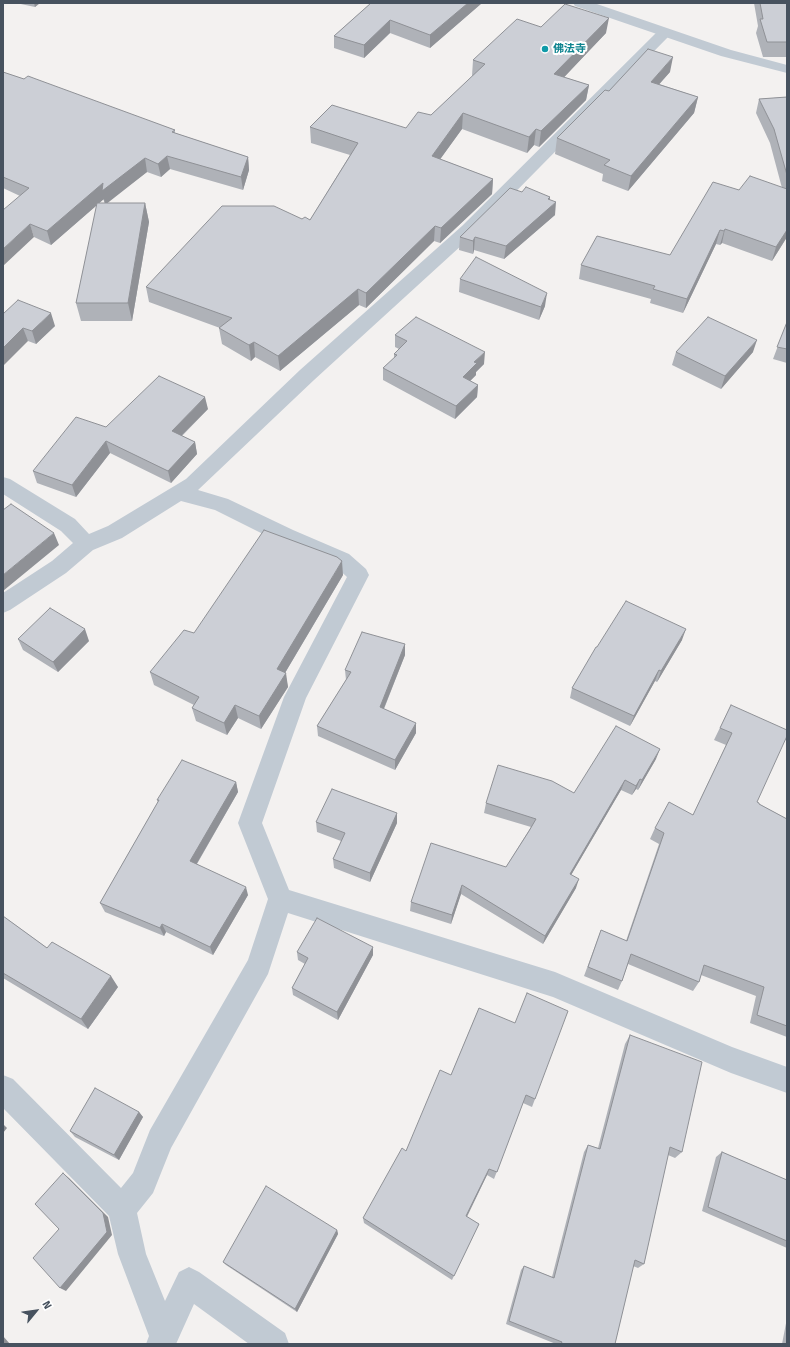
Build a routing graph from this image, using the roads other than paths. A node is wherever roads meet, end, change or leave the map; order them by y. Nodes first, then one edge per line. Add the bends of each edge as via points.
1 (580, 3) edge
2 (664, 33) junction
3 (787, 69) edge
4 (3, 484) edge
5 (180, 493) junction
6 (86, 544) junction
7 (3, 604) edge
8 (280, 899) junction
9 (787, 1080) edge
10 (3, 1089) edge
11 (122, 1209) junction
12 (163, 1340) edge
13 (274, 1344) edge

1 - 2 street
2 - 3 street
2 - 5 street via 468,230 307,375 193,484
4 - 6 street via 68,525
5 - 6 street via 115,532
5 - 8 street via 222,504 342,560 359,575 295,697 250,823
6 - 7 street via 59,567
8 - 9 street via 555,985 731,1060
8 - 11 street via 258,965 160,1140 143,1183
10 - 11 street
11 - 12 street via 132,1254
12 - 13 street via 189,1282

